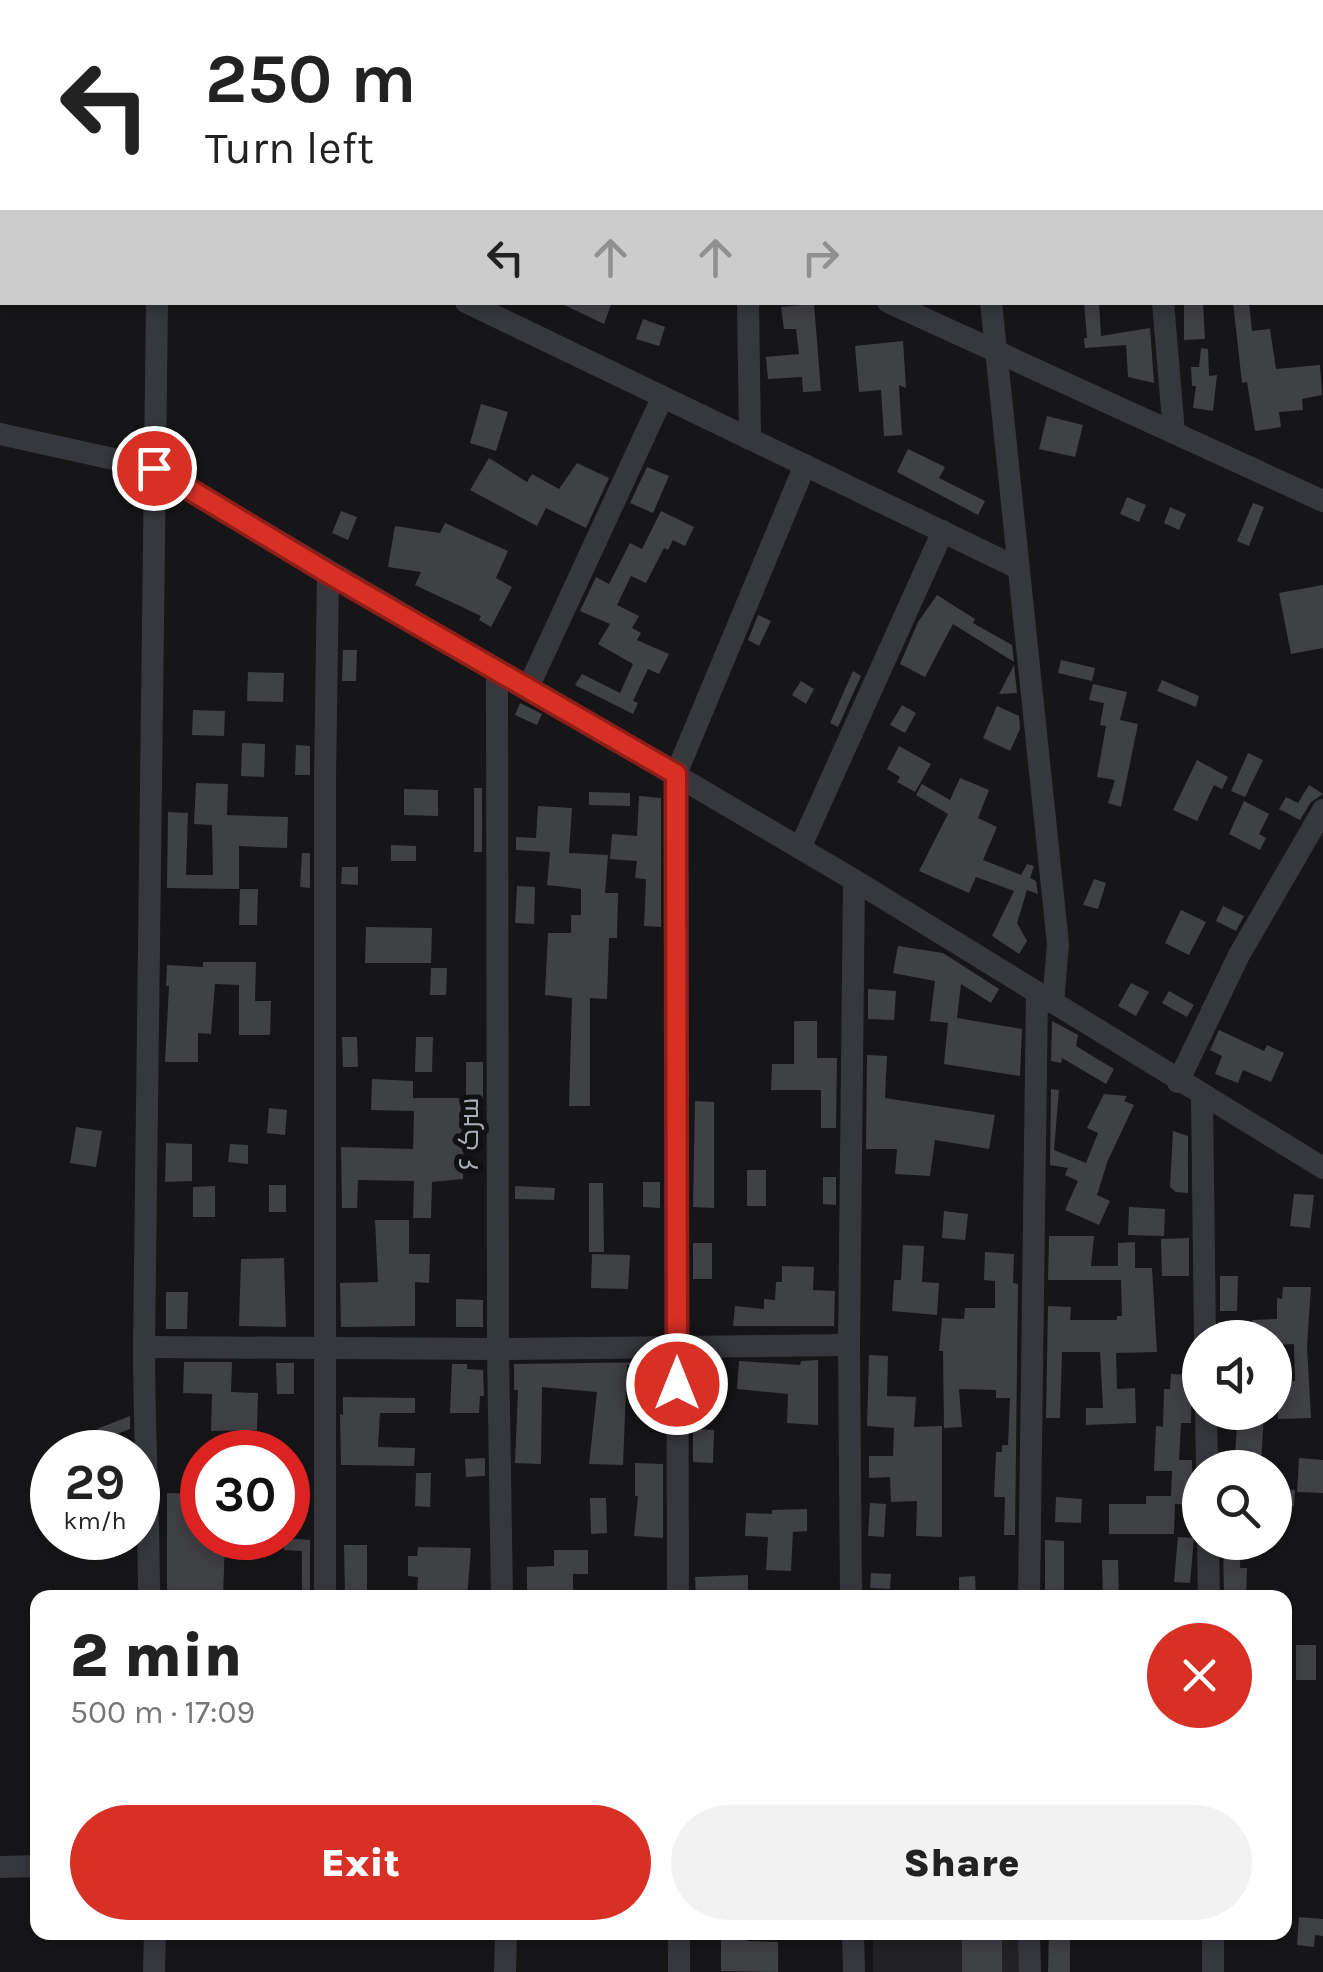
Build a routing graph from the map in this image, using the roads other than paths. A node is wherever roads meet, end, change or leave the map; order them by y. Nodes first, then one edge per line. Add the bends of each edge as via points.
1 (157, 305) edge
2 (472, 305) edge
3 (748, 305) edge
4 (895, 305) edge
5 (991, 305) edge
6 (1163, 305) edge
7 (996, 350) junction
8 (662, 398) junction
9 (1174, 433) junction
10 (0, 434) edge
11 (750, 440) junction
12 (805, 466) junction
13 (154, 468) junction
14 (1323, 501) edge
15 (942, 532) junction
16 (1018, 568) junction
17 (328, 573) junction
18 (497, 670) junction
19 (528, 688) junction
20 (676, 774) junction
21 (1323, 810) edge
22 (800, 848) junction
23 (854, 880) junction
24 (1045, 998) junction
25 (1178, 1082) junction
26 (1202, 1097) junction
27 (1323, 1168) edge
28 (1205, 1320) edge
29 (323, 1346) junction
30 (849, 1346) junction
31 (144, 1347) junction
32 (677, 1348) junction
33 (498, 1349) junction
34 (1208, 1560) edge
35 (149, 1590) edge
36 (325, 1590) edge
37 (502, 1590) edge
38 (678, 1590) edge
39 (851, 1590) edge
40 (1029, 1590) edge
41 (1209, 1590) edge
42 (30, 1866) edge
43 (0, 1867) edge
44 (154, 1940) edge
45 (506, 1940) edge
46 (678, 1940) edge
47 (853, 1940) edge
48 (1029, 1940) edge
49 (1212, 1940) edge
50 (154, 1972) edge
51 (506, 1972) edge
52 (679, 1972) edge
53 (854, 1972) edge
54 (1030, 1972) edge
55 (1213, 1972) edge

1 - 13 street
2 - 8 street
3 - 11 street
4 - 7 street
5 - 7 street
6 - 9 street
7 - 9 street
7 - 16 street
8 - 11 street
8 - 19 street
9 - 14 street
10 - 13 street
11 - 12 street
12 - 15 street
12 - 20 street
13 - 17 street
13 - 31 street
15 - 16 street
15 - 22 street
16 - 24 street via 1058,944
17 - 18 street
17 - 29 street
18 - 19 street
18 - 33 street, سرک ۶
19 - 20 street
20 - 22 street
20 - 32 street
21 - 25 street via 1239,954
22 - 23 street
23 - 24 street
23 - 30 street
24 - 25 street
24 - 40 street via 1034,1052
25 - 26 street
26 - 27 street
26 - 28 street
29 - 31 street
29 - 33 street
29 - 36 street
30 - 32 street
30 - 39 street
31 - 35 street
32 - 33 street
32 - 38 street
33 - 37 street, سرک ۶
34 - 41 street
42 - 43 street
44 - 50 street
45 - 51 street
46 - 52 street
47 - 53 street
48 - 54 street
49 - 55 street

